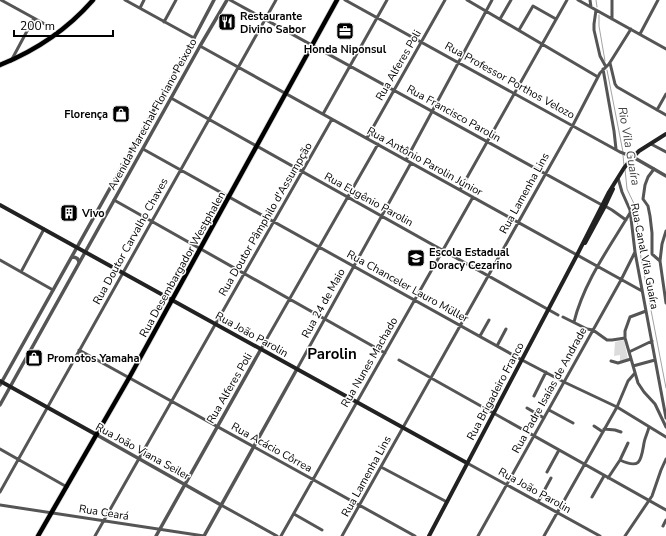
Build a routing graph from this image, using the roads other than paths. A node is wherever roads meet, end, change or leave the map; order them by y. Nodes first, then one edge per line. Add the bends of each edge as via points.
1 (1, 0) edge
2 (93, 0) edge
3 (125, 0) edge
4 (144, 0) edge
5 (176, 0) edge
6 (214, 0) edge
7 (227, 0) edge
8 (230, 0) edge
9 (276, 0) edge
10 (337, 0) edge
11 (345, 0) edge
12 (387, 0) edge
13 (445, 0) edge
14 (466, 0) edge
15 (492, 0) edge
16 (511, 0) edge
17 (567, 0) edge
18 (578, 0) edge
19 (590, 0) edge
20 (612, 0) edge
21 (658, 0) edge
22 (591, 7) junction
23 (140, 8) junction
24 (596, 10) junction
25 (486, 11) junction
26 (34, 18) junction
27 (377, 18) junction
28 (265, 19) junction
29 (556, 19) junction
30 (612, 19) junction
31 (500, 20) junction
32 (164, 22) junction
33 (52, 28) dead end
34 (631, 29) junction
35 (519, 30) junction
36 (640, 34) junction
37 (194, 38) junction
38 (421, 42) junction
39 (542, 44) junction
40 (312, 45) junction
41 (200, 46) junction
42 (666, 49) edge
43 (11, 61) junction
44 (458, 62) junction
45 (610, 63) junction
46 (0, 65) edge
47 (350, 66) junction
48 (238, 67) junction
49 (605, 68) junction
50 (598, 76) junction
51 (394, 90) junction
52 (286, 93) junction
53 (514, 93) junction
54 (666, 94) edge
55 (171, 98) junction
56 (657, 110) junction
57 (432, 111) junction
58 (323, 114) junction
59 (666, 115) edge
60 (332, 119) junction
61 (209, 120) junction
62 (573, 125) junction
63 (666, 134) edge
64 (367, 138) junction
65 (487, 142) junction
66 (378, 144) junction
67 (651, 144) junction
68 (257, 146) junction
69 (143, 149) junction
70 (616, 149) junction
71 (666, 152) edge
72 (633, 158) junction
73 (406, 160) junction
74 (411, 163) junction
75 (654, 169) junction
76 (181, 170) junction
77 (302, 172) junction
78 (546, 174) junction
79 (666, 176) edge
80 (617, 180) junction
81 (460, 190) junction
82 (229, 197) junction
83 (348, 197) junction
84 (473, 197) junction
85 (114, 200) junction
86 (0, 205) edge
87 (604, 206) junction
88 (630, 213) junction
89 (382, 216) junction
90 (626, 220) junction
91 (152, 222) junction
92 (274, 222) junction
93 (518, 222) junction
94 (44, 229) junction
95 (666, 231) edge
96 (77, 247) junction
97 (319, 247) junction
98 (200, 249) junction
99 (443, 250) junction
100 (85, 252) junction
101 (635, 252) junction
102 (578, 255) junction
103 (71, 258) junction
104 (0, 260) edge
105 (660, 261) junction
106 (79, 262) junction
107 (354, 266) junction
108 (598, 266) junction
109 (21, 272) junction
110 (123, 273) junction
111 (244, 273) junction
112 (488, 276) junction
113 (621, 280) junction
114 (53, 290) junction
115 (642, 291) junction
116 (665, 294) edge
117 (290, 299) junction
118 (172, 300) junction
119 (415, 300) junction
120 (666, 303) edge
121 (549, 309) junction
122 (646, 312) junction
123 (558, 315) dead end
124 (563, 317) dead end
125 (325, 319) junction
126 (489, 320) dead end
127 (574, 322) junction
128 (215, 324) junction
129 (460, 326) junction
130 (506, 329) dead end
131 (593, 330) junction
132 (480, 336) junction
133 (625, 338) junction
134 (652, 341) junction
135 (497, 346) junction
136 (261, 349) junction
137 (79, 350) junction
138 (629, 352) junction
139 (385, 353) junction
140 (631, 359) junction
141 (399, 360) dead end
142 (522, 360) junction
143 (656, 360) junction
144 (612, 361) dead end
145 (633, 366) junction
146 (297, 369) junction
147 (546, 372) junction
148 (634, 373) junction
149 (129, 378) junction
150 (431, 378) junction
151 (564, 382) junction
152 (1, 383) edge
153 (10, 386) junction
154 (534, 396) dead end
155 (171, 401) junction
156 (357, 402) junction
157 (0, 405) edge
158 (47, 407) junction
159 (617, 407) junction
160 (527, 408) dead end
161 (549, 410) junction
162 (494, 414) junction
163 (544, 418) junction
164 (666, 418) edge
165 (573, 423) dead end
166 (594, 426) dead end
167 (217, 427) junction
168 (403, 427) junction
169 (649, 427) junction
170 (666, 427) edge
171 (604, 430) junction
172 (621, 432) dead end
173 (97, 435) junction
174 (534, 436) junction
175 (666, 437) edge
176 (628, 443) dead end
177 (254, 447) junction
178 (0, 450) edge
179 (559, 450) junction
180 (139, 459) junction
181 (666, 459) edge
182 (18, 460) junction
183 (620, 460) junction
184 (468, 463) junction
185 (584, 464) junction
186 (381, 466) junction
187 (547, 472) dead end
188 (606, 477) junction
189 (551, 478) dead end
190 (313, 480) junction
191 (185, 484) junction
192 (507, 485) junction
193 (67, 487) junction
194 (0, 492) edge
195 (592, 497) dead end
196 (649, 501) junction
197 (447, 502) junction
198 (538, 502) junction
199 (0, 505) edge
200 (222, 505) junction
201 (359, 505) junction
202 (666, 510) edge
203 (557, 512) junction
204 (52, 513) junction
205 (294, 514) junction
206 (666, 520) edge
207 (663, 526) dead end
208 (159, 529) junction
209 (322, 530) dead end
210 (38, 536) edge
211 (95, 536) edge
212 (156, 536) edge
213 (204, 536) edge
214 (277, 536) edge
215 (281, 536) edge
216 (342, 536) edge
217 (415, 536) edge
218 (429, 536) edge
219 (478, 536) edge
220 (544, 536) edge
221 (600, 536) edge
222 (625, 536) edge

1 - 26 street
2 - 43 main road via 54,36
3 - 23 street
4 - 23 street
5 - 32 street
6 - 37 street, Avenida Marechal Floriano Peixoto
7 - 41 street, Avenida Marechal Floriano Peixoto
8 - 28 street, Rua Francisco Parolin
9 - 28 street, Rua Doutor Carvalho Chaves
10 - 40 main road, Rua Desembargador Westphalen
11 - 27 street, Rua Professor Porthos Velozo
12 - 27 street
13 - 38 street, Rua Alferes Poli
14 - 25 street
15 - 25 street
16 - 31 street
17 - 29 street
18 - 22 street
19 - 22 street
20 - 30 street
21 - 36 street
22 - 24 street
23 - 32 street
24 - 30 street
24 - 49 street via 594,30
25 - 31 street
25 - 44 street
26 - 33 street
26 - 43 street
27 - 38 street, Rua Professor Porthos Velozo
27 - 47 street
28 - 40 street, Rua Francisco Parolin
28 - 48 street, Rua Doutor Carvalho Chaves
29 - 35 street via 532,6
29 - 39 street
30 - 34 street
31 - 35 street
32 - 37 street
34 - 36 street
34 - 45 street, Rua Lamenha Lins
35 - 39 street
36 - 42 street
37 - 96 street, Avenida Marechal Floriano Peixoto
38 - 44 street, Rua Professor Porthos Velozo
38 - 51 street, Rua Alferes Poli
39 - 50 street
39 - 53 street
40 - 47 street, Rua Francisco Parolin
40 - 52 main road, Rua Desembargador Westphalen
41 - 48 street, Rua Antônio Parolin Júnior
41 - 55 street, Avenida Marechal Floriano Peixoto
43 - 46 main road
44 - 53 street, Rua Professor Porthos Velozo
44 - 57 street
45 - 49 street, Rua Lamenha Lins
45 - 56 street via 617,87
47 - 51 street, Rua Francisco Parolin
47 - 58 street
48 - 52 street, Rua Antônio Parolin Júnior
48 - 61 street, Rua Doutor Carvalho Chaves
49 - 50 street, Rua Lamenha Lins
49 - 70 street
50 - 62 street, Rua Lamenha Lins
51 - 57 street, Rua Francisco Parolin
51 - 64 street, Rua Alferes Poli
52 - 58 street, Rua Antônio Parolin Júnior
52 - 68 main road, Rua Desembargador Westphalen
53 - 62 street, Rua Professor Porthos Velozo
53 - 65 street
54 - 56 street
55 - 61 street, Rua Eugênio Parolin
55 - 69 street, Avenida Marechal Floriano Peixoto
56 - 59 street
57 - 65 street, Rua Francisco Parolin
57 - 73 street
58 - 60 street, Rua Antônio Parolin Júnior
60 - 64 street, Rua Antônio Parolin Júnior
60 - 77 street, Rua Doutor Pâmphilo d'Assumpção
61 - 68 street, Rua Eugênio Parolin
61 - 76 street, Rua Doutor Carvalho Chaves
62 - 70 street, Rua Professor Porthos Velozo
62 - 78 street, Rua Lamenha Lins
63 - 67 main road, Rua Brigadeiro Franco
64 - 66 street, Rua Antônio Parolin Júnior
65 - 78 street, Rua Francisco Parolin
65 - 81 street
66 - 73 street, Rua Antônio Parolin Júnior
66 - 83 street, Rua Alferes Poli
67 - 71 street
67 - 72 main road, Rua Brigadeiro Franco
68 - 77 street, Rua Eugênio Parolin
68 - 82 main road, Rua Desembargador Westphalen
69 - 76 street, Rua Chanceler Lauro Müller
69 - 85 street, Avenida Marechal Floriano Peixoto
70 - 72 street, Rua Professor Porthos Velozo
72 - 75 street, Rua Professor Porthos Velozo
72 - 80 main road, Rua Brigadeiro Franco
73 - 74 street, Rua Antônio Parolin Júnior
74 - 81 street, Rua Antônio Parolin Júnior
74 - 89 street, Rua 24 de Maio
75 - 79 street, Rua Professor Porthos Velozo
75 - 105 street, Rua Canal Vila Guaíra via 647,181 643,199 650,216 652,254
76 - 82 street, Rua Chanceler Lauro Müller
76 - 91 street, Rua Doutor Carvalho Chaves
77 - 83 street, Rua Eugênio Parolin
77 - 92 street, Rua Doutor Pâmphilo d'Assumpção
78 - 87 street, Rua Francisco Parolin
78 - 93 street, Rua Lamenha Lins
80 - 87 main road, Rua Brigadeiro Franco
80 - 88 street, Rua Canal Vila Guaíra
81 - 84 street, Rua Antônio Parolin Júnior
82 - 92 street, Rua Chanceler Lauro Müller
82 - 98 main road, Rua Desembargador Westphalen
83 - 89 street, Rua Eugênio Parolin
83 - 97 street, Rua Alferes Poli
84 - 93 street, Rua Antônio Parolin Júnior
84 - 99 street, Rua Nunes Machado
85 - 91 street
85 - 100 street, Avenida Marechal Floriano Peixoto
86 - 94 main road, Rua João Parolin
87 - 90 street, Rua Francisco Parolin
87 - 102 main road, Rua Brigadeiro Franco
88 - 90 street
88 - 101 street, Rua Canal Vila Guaíra
89 - 99 street, Rua Eugênio Parolin
89 - 107 street, Rua 24 de Maio
90 - 108 street
91 - 98 street
91 - 110 street, Rua Doutor Carvalho Chaves
92 - 97 street, Rua Chanceler Lauro Müller
92 - 111 street, Rua Doutor Pâmphilo d'Assumpção
93 - 102 street, Rua Antônio Parolin Júnior
93 - 112 street, Rua Lamenha Lins
94 - 96 main road, Rua João Parolin
94 - 109 street
95 - 105 street
96 - 100 main road, Rua João Parolin
96 - 103 street, Avenida Marechal Floriano Peixoto
97 - 107 street, Rua Chanceler Lauro Müller
97 - 117 street, Rua Alferes Poli
98 - 111 street
98 - 118 main road, Rua Desembargador Westphalen
99 - 112 street, Rua Eugênio Parolin
99 - 119 street, Rua Nunes Machado
100 - 106 street, Avenida Marechal Floriano Peixoto
100 - 110 main road, Rua João Parolin
101 - 113 street, Rua Padre Isaías de Andrade
101 - 115 street, Rua Canal Vila Guaíra
102 - 108 street, Rua Antônio Parolin Júnior
102 - 121 main road, Rua Brigadeiro Franco
103 - 106 street via 76,257
103 - 114 street, Avenida Marechal Floriano Peixoto
104 - 109 street
105 - 116 street, Rua Canal Vila Guaíra
106 - 153 street, Avenida Marechal Floriano Peixoto
107 - 119 street, Rua Chanceler Lauro Müller
107 - 125 street, Rua 24 de Maio
108 - 113 street, Rua Antônio Parolin Júnior
108 - 127 street via 577,308
109 - 114 street
110 - 118 main road, Rua João Parolin
110 - 137 street, Rua Doutor Carvalho Chaves
111 - 117 street
111 - 128 street, Rua Doutor Pâmphilo d'Assumpção
112 - 121 street, Rua Eugênio Parolin
112 - 129 street, Rua Lamenha Lins
113 - 115 street, Rua Antônio Parolin Júnior
113 - 131 street, Rua Padre Isaías de Andrade
114 - 152 street, Avenida Marechal Floriano Peixoto
115 - 122 street, Rua Canal Vila Guaíra
116 - 120 street, Rua Canal Vila Guaíra
117 - 125 street
117 - 136 street, Rua Alferes Poli
118 - 128 main road, Rua João Parolin
118 - 149 main road, Rua Desembargador Westphalen
119 - 129 street, Rua Chanceler Lauro Müller
119 - 139 street, Rua Nunes Machado
121 - 123 street, Rua Eugênio Parolin
121 - 142 main road, Rua Brigadeiro Franco
122 - 133 street via 630,317
122 - 134 street, Rua Canal Vila Guaíra
124 - 127 street
125 - 139 street
125 - 146 street, Rua 24 de Maio
126 - 132 street
127 - 131 street
128 - 136 main road, Rua João Parolin
128 - 155 street, Rua Doutor Pâmphilo d'Assumpção
129 - 132 street, Rua Chanceler Lauro Müller
129 - 150 street, Rua Lamenha Lins
130 - 135 street
131 - 133 street via 609,341
131 - 151 street, Rua Padre Isaías de Andrade
132 - 135 street, Rua Chanceler Lauro Müller
133 - 138 street
134 - 138 street
134 - 143 street, Rua Canal Vila Guaíra
135 - 142 street, Rua Chanceler Lauro Müller
136 - 146 main road, Rua João Parolin
136 - 167 street, Rua Alferes Poli
137 - 149 street, Rua Acácio Côrrea
137 - 158 street, Rua Doutor Carvalho Chaves
138 - 140 street
139 - 156 street, Rua Nunes Machado
140 - 144 street
140 - 145 street
141 - 150 street
142 - 147 street, Rua Chanceler Lauro Müller
142 - 162 main road, Rua Brigadeiro Franco
143 - 145 street
143 - 164 street, Rua Canal Vila Guaíra
145 - 148 street
146 - 156 main road, Rua João Parolin
146 - 177 street, Rua 24 de Maio
147 - 151 street, Rua Chanceler Lauro Müller
147 - 154 street
148 - 159 street
148 - 170 street via 639,386 655,404
149 - 155 street, Rua Acácio Côrrea
149 - 173 main road, Rua Desembargador Westphalen
150 - 162 street
150 - 168 street, Rua Lamenha Lins
151 - 159 street, Rua Chanceler Lauro Müller
151 - 161 street, Rua Padre Isaías de Andrade
152 - 153 main road, Rua João Viana Seiler
153 - 157 street, Avenida Marechal Floriano Peixoto
153 - 158 main road, Rua João Viana Seiler
155 - 167 street, Rua Acácio Côrrea
155 - 180 street, Rua Doutor Pâmphilo d'Assumpção
156 - 168 main road, Rua João Parolin
156 - 190 street, Rua Nunes Machado
158 - 173 main road, Rua João Viana Seiler
158 - 182 street, Rua Doutor Carvalho Chaves
159 - 169 street, Rua Chanceler Lauro Müller
159 - 171 street
160 - 163 street
161 - 163 street, Rua Padre Isaías de Andrade
161 - 165 street
162 - 174 street
162 - 184 main road, Rua Brigadeiro Franco
163 - 174 street, Rua Padre Isaías de Andrade
166 - 171 street
167 - 177 street, Rua Acácio Côrrea
167 - 191 street, Rua Alferes Poli
168 - 184 main road, Rua João Parolin
168 - 186 street, Rua Lamenha Lins
169 - 175 street, Rua Chanceler Lauro Müller
169 - 183 street via 638,463 630,464
171 - 172 street
171 - 185 street
173 - 180 street, Rua João Viana Seiler
173 - 193 main road, Rua Desembargador Westphalen
174 - 179 street
174 - 192 street, Rua Padre Isaías de Andrade
176 - 183 street
177 - 190 street, Rua Acácio Côrrea
177 - 200 street, Rua 24 de Maio
178 - 182 street
179 - 185 street
179 - 187 street
180 - 191 street, Rua João Viana Seiler
180 - 211 street, Rua Doutor Pâmphilo d'Assumpção
181 - 196 street
182 - 193 street
182 - 194 street, Rua Doutor Carvalho Chaves
183 - 188 street
184 - 192 street, Rua João Parolin
184 - 197 main road, Rua Brigadeiro Franco
185 - 188 street
185 - 203 street
186 - 197 street
186 - 201 street, Rua Lamenha Lins
188 - 195 street
188 - 196 street
189 - 198 street
190 - 201 street, Rua Acácio Côrrea
190 - 205 street, Rua Nunes Machado
191 - 200 street, Rua João Viana Seiler
191 - 208 street, Rua Alferes Poli
192 - 198 street, Rua João Parolin
192 - 219 street, Rua Padre Isaías de Andrade
193 - 204 main road, Rua Desembargador Westphalen
196 - 202 street
196 - 222 street
197 - 218 main road, Rua Brigadeiro Franco
198 - 203 street, Rua João Parolin
199 - 204 street, Rua Ceará
200 - 213 street, Rua 24 de Maio
200 - 214 street, Rua João Viana Seiler
201 - 216 street, Rua Lamenha Lins
201 - 217 street, Rua Acácio Côrrea
203 - 220 street
203 - 221 street, Rua João Parolin
204 - 208 street, Rua Ceará
204 - 210 main road, Rua Desembargador Westphalen
205 - 209 street
205 - 215 street, Rua Nunes Machado
206 - 207 street
208 - 212 street, Rua Alferes Poli
208 - 213 street, Rua Ceará

